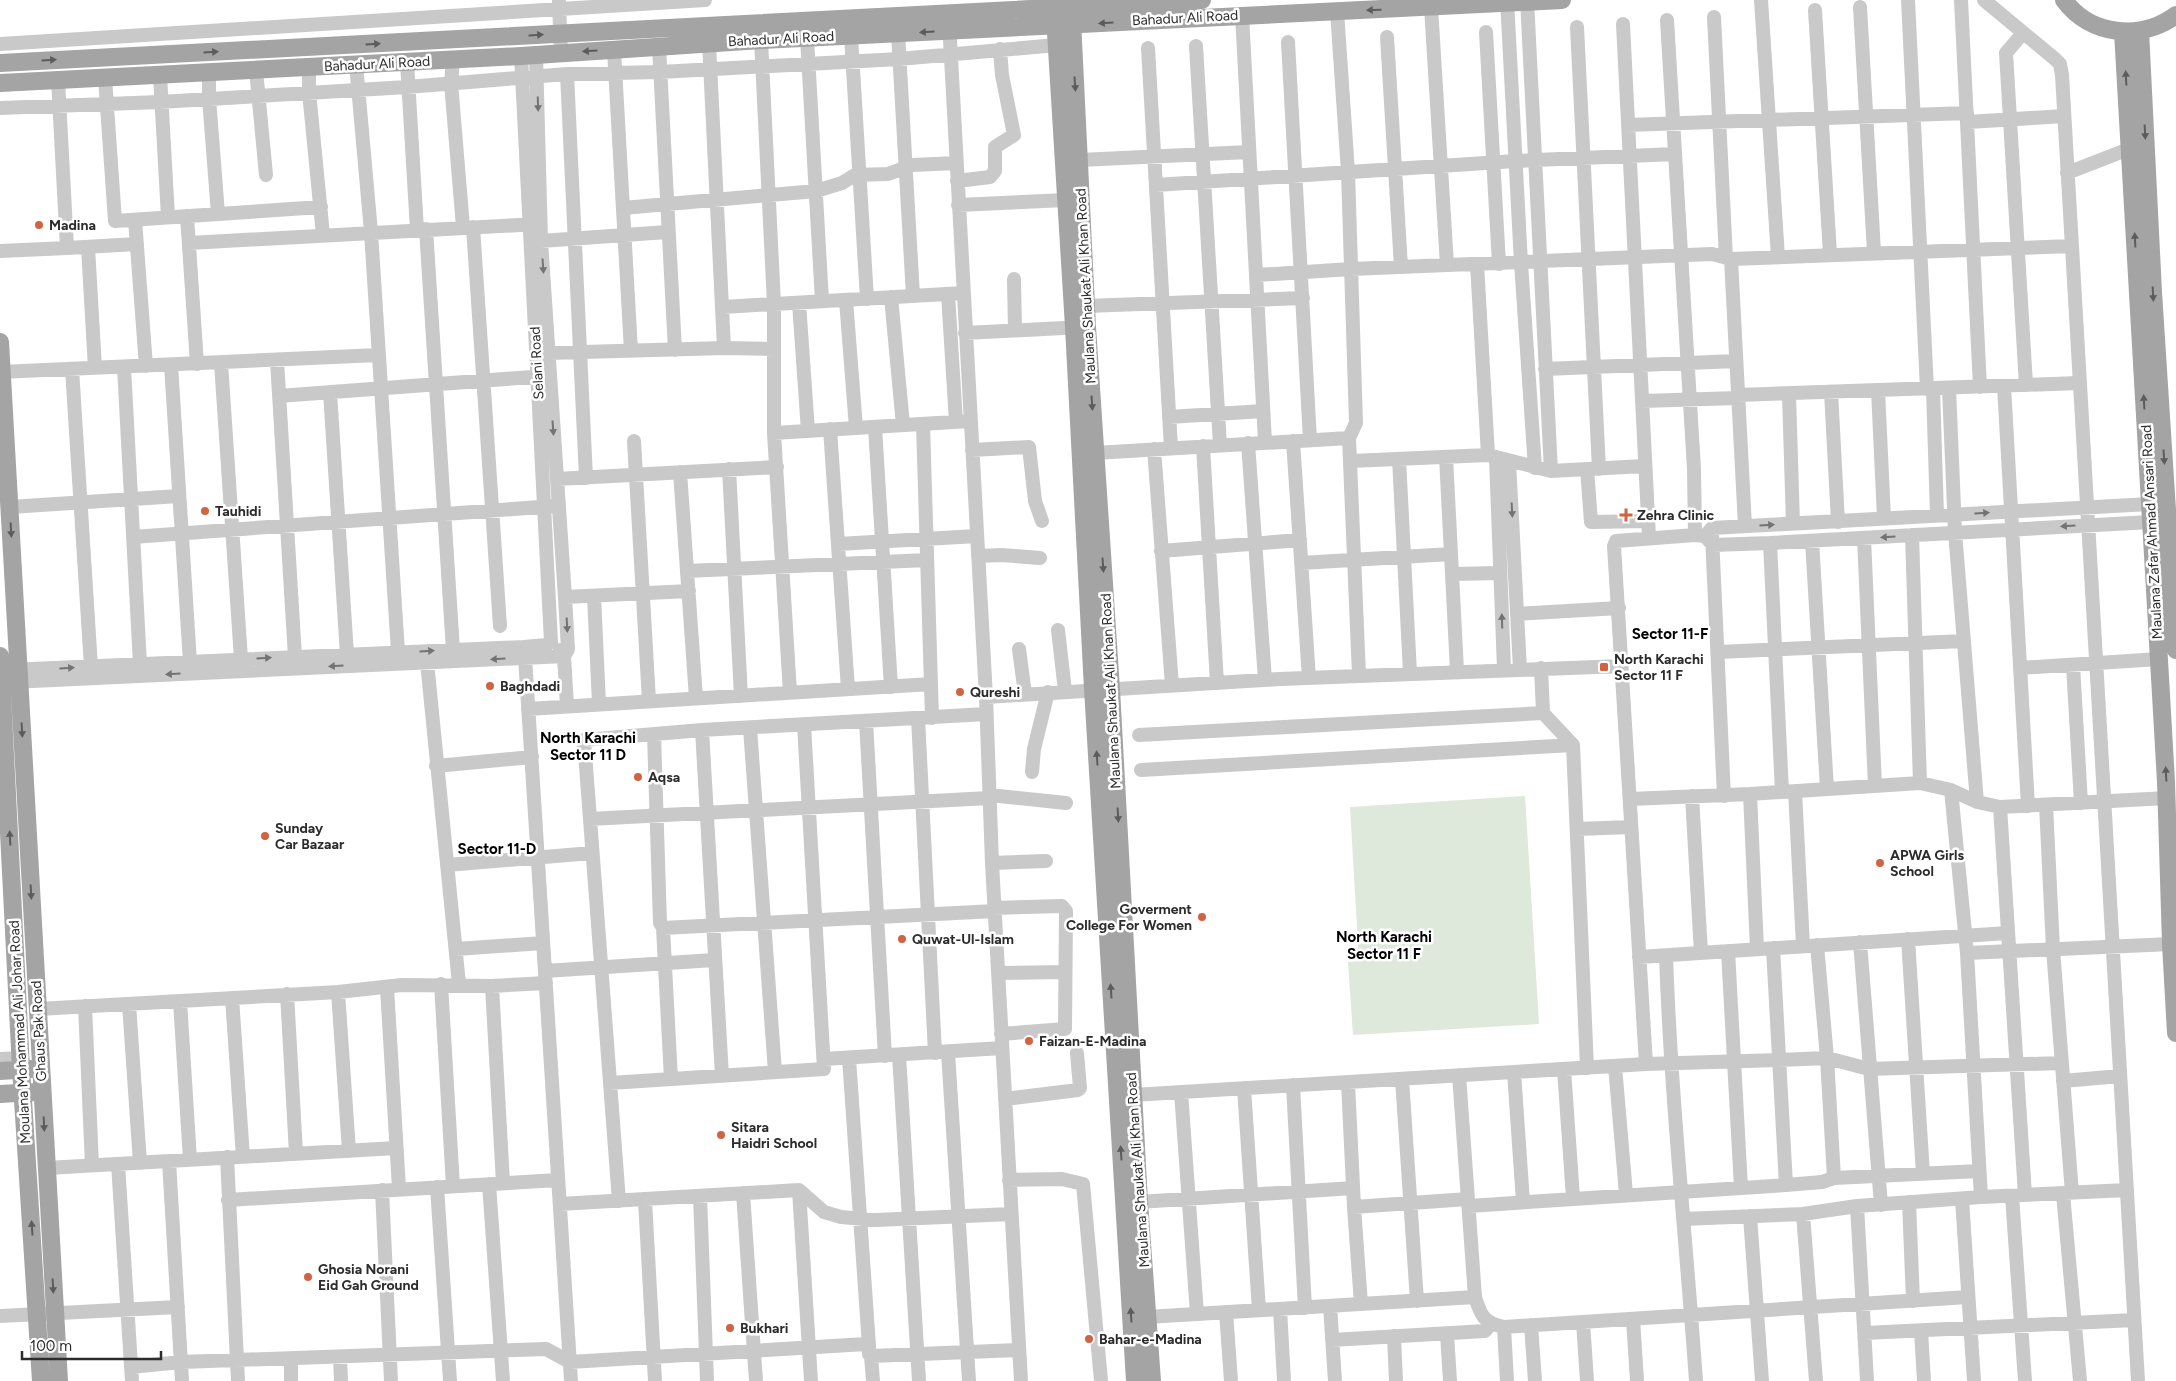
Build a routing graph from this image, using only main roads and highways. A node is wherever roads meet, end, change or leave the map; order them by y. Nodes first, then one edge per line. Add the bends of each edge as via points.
1 (1202, 0) edge
2 (1562, 0) edge
3 (2064, 0) edge
4 (1527, 1) edge
5 (1507, 2) edge
6 (1034, 4) edge
7 (1063, 11) edge
8 (2176, 15) edge
9 (949, 22) junction
10 (2132, 31) junction
11 (0, 63) edge
12 (0, 83) edge
13 (1081, 327) junction
14 (0, 342) edge
15 (1, 372) edge
16 (2176, 650) edge
17 (1, 670) edge
18 (2, 729) edge
19 (6, 879) edge
20 (2176, 1033) edge
21 (21, 1064) junction
22 (41, 1068) junction
23 (0, 1071) edge
24 (42, 1091) junction
25 (23, 1092) junction
26 (0, 1094) edge
27 (41, 1381) edge
28 (59, 1381) edge
29 (1135, 1381) edge
30 (1152, 1381) edge

1 - 7 main road, Bahadur Ali Road
2 - 4 main road, Bahadur Ali Road
3 - 10 main road via 2074,12 2092,24
4 - 5 main road, Bahadur Ali Road
5 -> 7 main road, Bahadur Ali Road via 1242,15
6 - 7 main road, Bahadur Ali Road
6 - 9 main road, Bahadur Ali Road
7 - 9 main road, Bahadur Ali Road
7 - 13 main road, Maulana Shaukat Ali Khan Road via 1057,45 1066,200
7 -> 13 main road, Maulana Shaukat Ali Khan Road via 1080,160 1086,306
8 - 10 main road via 2161,24
11 -> 9 main road, Bahadur Ali Road via 560,34
9 -> 12 main road, Bahadur Ali Road via 898,33
10 -> 16 main road, Maulana Zafar Ahmad Ansari Road
20 -> 10 main road, Maulana Zafar Ahmad Ansari Road via 2159,659 2129,149
29 -> 13 main road, Maulana Shaukat Ali Khan Road via 1093,689
13 -> 30 main road, Maulana Shaukat Ali Khan Road via 1095,453 1111,689
14 - 15 main road
15 -> 22 main road, Ghaus Pak Road
17 - 18 main road, Moulana Mohammad Ali Johar Road
19 -> 18 main road, Moulana Mohammad Ali Johar Road
19 - 21 main road, Moulana Mohammad Ali Johar Road
21 - 22 main road
21 - 23 main road
21 - 25 main road, Moulana Mohammad Ali Johar Road
22 - 24 main road, Ghaus Pak Road
24 - 25 main road
24 -> 28 main road, Ghaus Pak Road
25 - 26 main road
27 -> 25 main road, Moulana Mohammad Ali Johar Road

